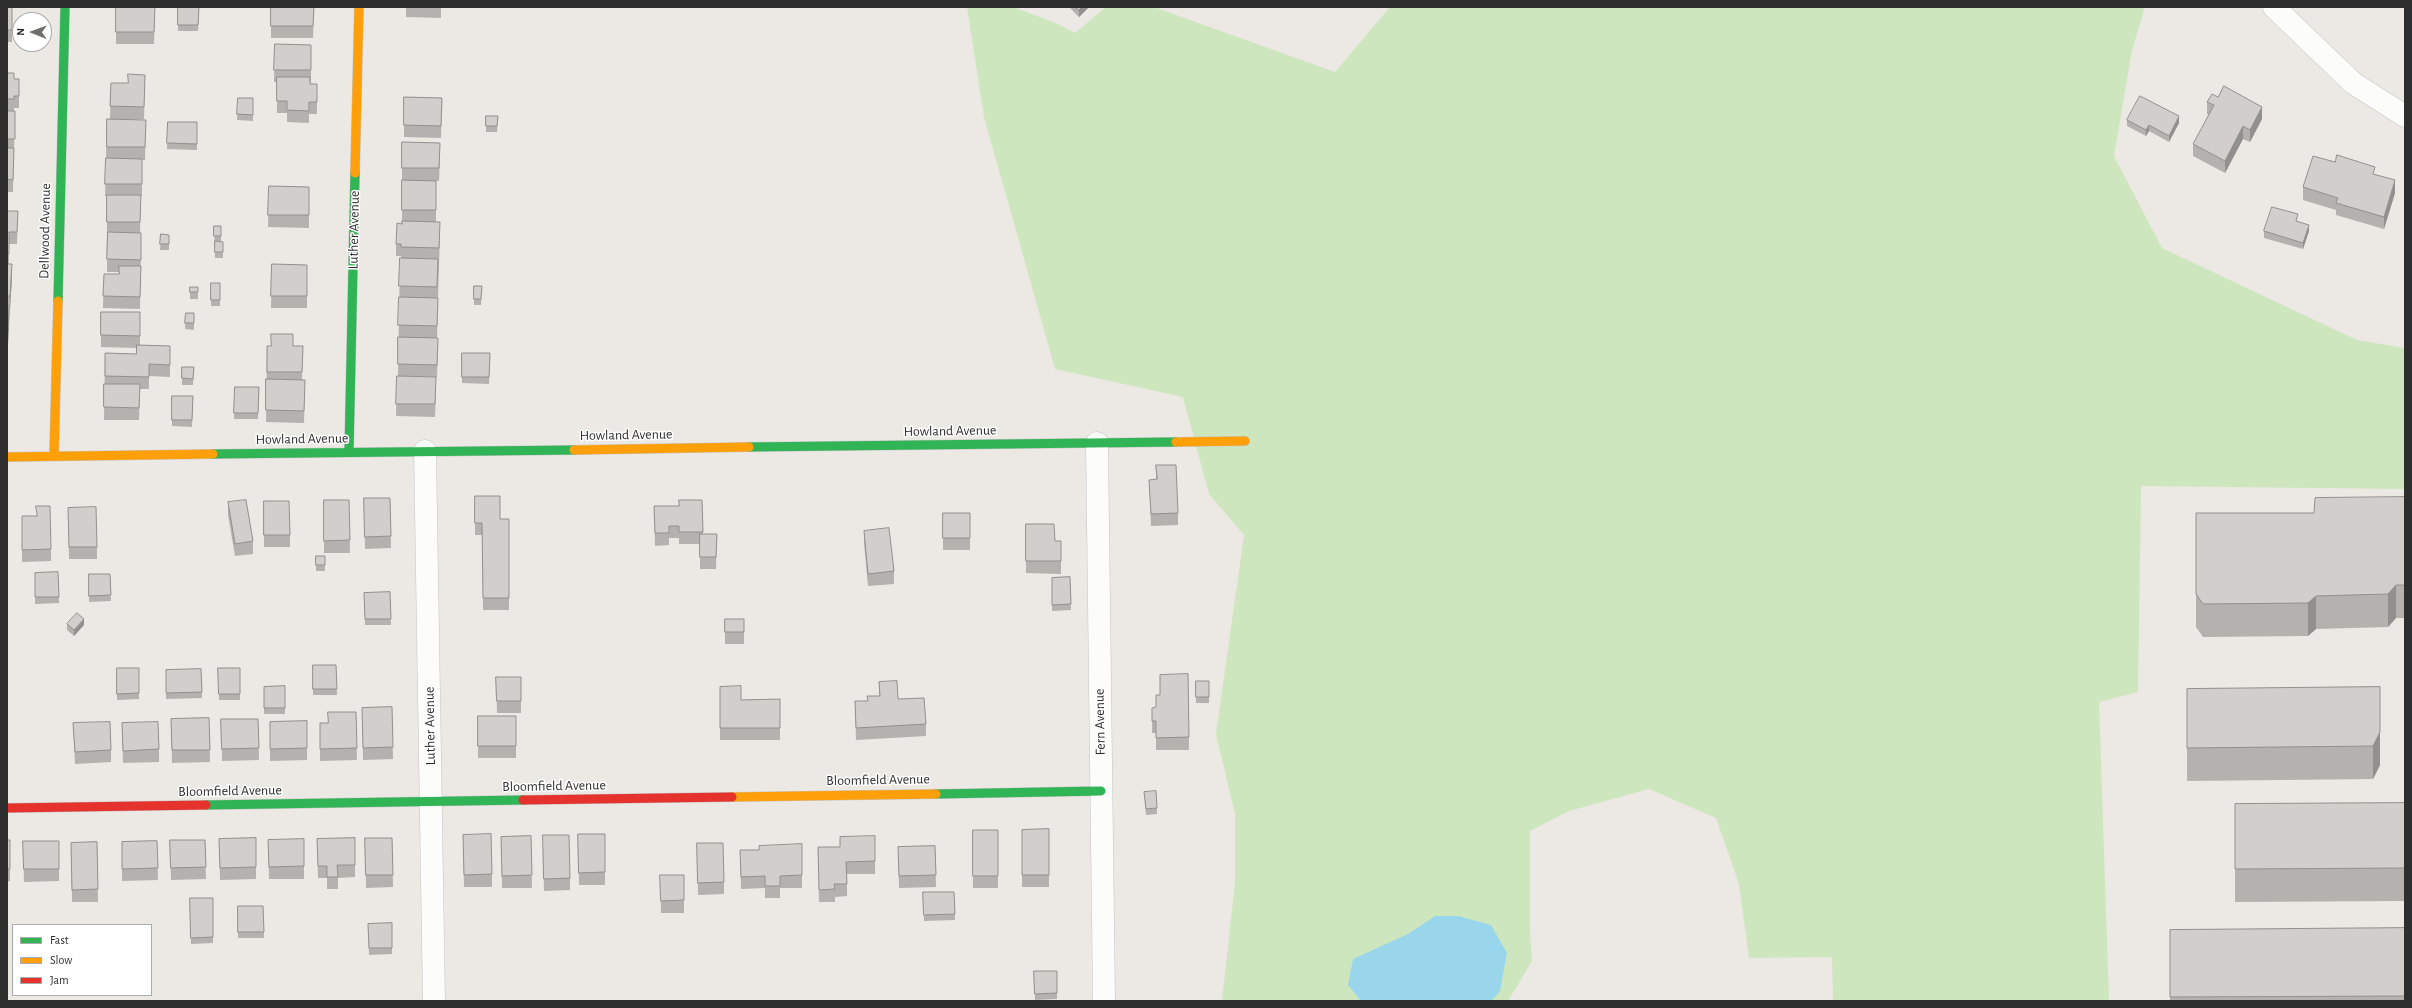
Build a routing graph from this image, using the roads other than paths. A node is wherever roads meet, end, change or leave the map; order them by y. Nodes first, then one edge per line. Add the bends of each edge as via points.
1 (65, 7) edge
2 (359, 7) edge
3 (2274, 7) edge
4 (2405, 116) edge
5 (1245, 441) dead end
6 (1097, 443) junction
7 (425, 451) junction
8 (349, 452) junction
9 (54, 456) junction
10 (7, 457) edge
11 (1101, 792) junction
12 (430, 802) junction
13 (7, 808) edge
14 (434, 1001) edge
15 (1104, 1001) edge

1 - 9 street, Dellwood Avenue
2 - 8 street, Luther Avenue
3 - 4 street via 2353,82
5 - 6 street, Howland Avenue
6 - 7 street, Howland Avenue
6 - 11 street, Fern Avenue
7 - 8 street, Howland Avenue
7 - 12 street, Luther Avenue
8 - 9 street, Howland Avenue
9 - 10 street, Howland Avenue
11 - 12 street, Bloomfield Avenue
11 - 15 street, Fern Avenue
12 - 13 street, Bloomfield Avenue
12 - 14 street, Luther Avenue

